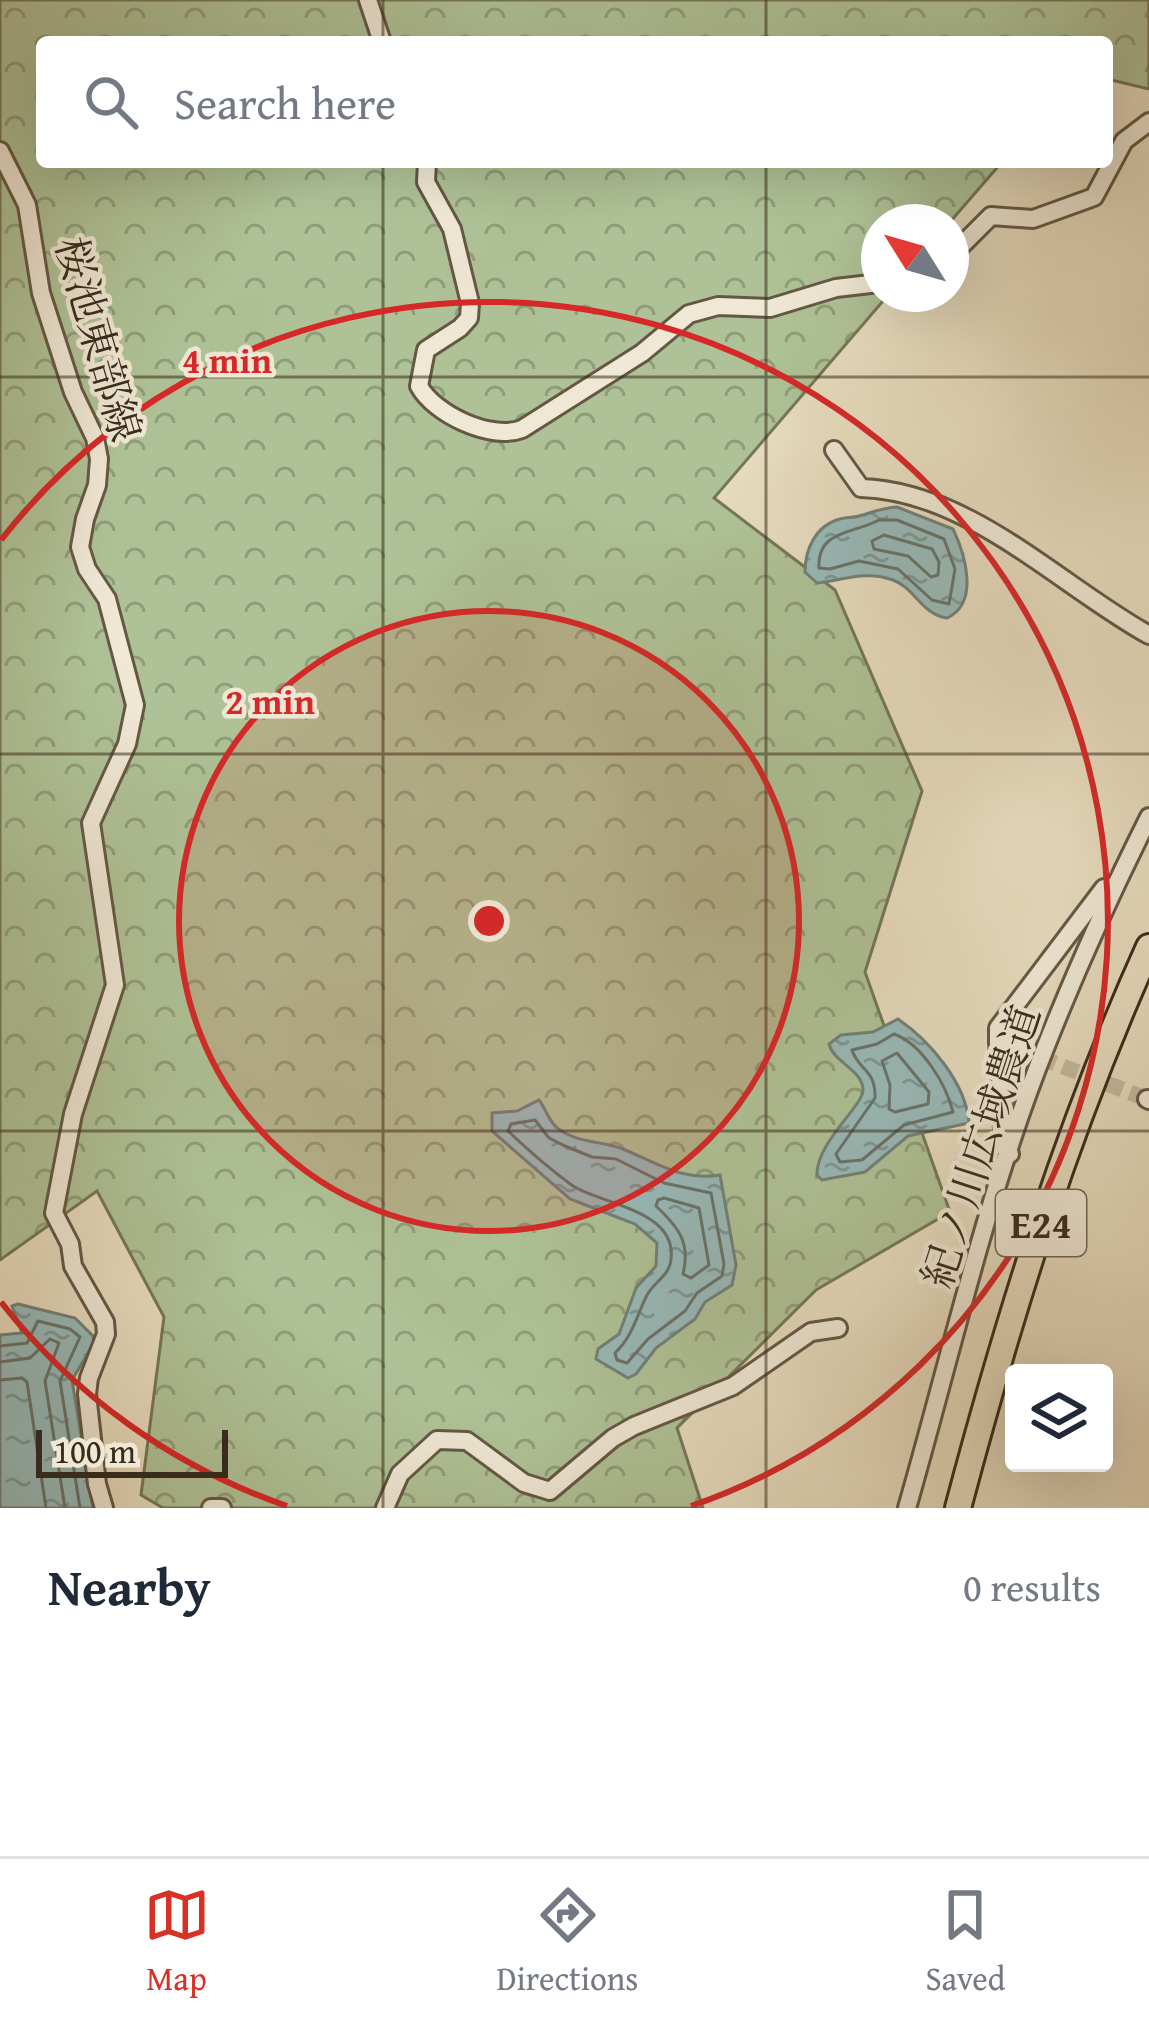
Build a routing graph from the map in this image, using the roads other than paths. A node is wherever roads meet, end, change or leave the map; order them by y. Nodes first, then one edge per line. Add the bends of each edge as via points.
1 (368, 0) edge
2 (380, 36) edge
3 (1149, 122) edge
4 (0, 152) edge
5 (1113, 162) edge
6 (427, 168) edge
7 (1110, 168) edge
8 (969, 238) edge
9 (861, 285) edge
10 (834, 450) dead end
11 (1149, 635) edge
12 (1149, 817) edge
13 (1115, 885) junction
14 (1149, 946) edge
15 (998, 1041) junction
16 (1018, 1049) tunnel mouth
17 (1010, 1154) junction
18 (838, 1328) dead end
19 (104, 1508) edge
20 (212, 1508) edge
21 (222, 1508) edge
22 (385, 1508) edge
23 (907, 1508) edge
24 (958, 1508) edge

1 - 2 street
3 - 5 street
4 - 19 street, 桜池東部線 via 26,206 41,293 94,438 97,485 80,547 107,599 135,700 127,744 91,823 115,985 74,1114 54,1213 105,1322 87,1394
6 - 9 street via 470,303 469,318 425,353 418,386 442,412 512,433 642,353 688,314 770,308
7 - 8 street via 1094,197 1033,219 991,216
10 - 11 street via 861,488 915,498 972,522
12 - 13 street, 紀ノ川広域農道
13 - 15 street via 1104,888 998,1028
13 - 17 street, 紀ノ川広域農道
14 - 24 highway, E24 via 1030,1255
15 - 16 street
15 - 17 street
17 - 23 street, 紀ノ川広域農道
18 - 22 street via 811,1332 733,1386 634,1426 550,1492 467,1441 437,1440 400,1474
20 - 21 street

